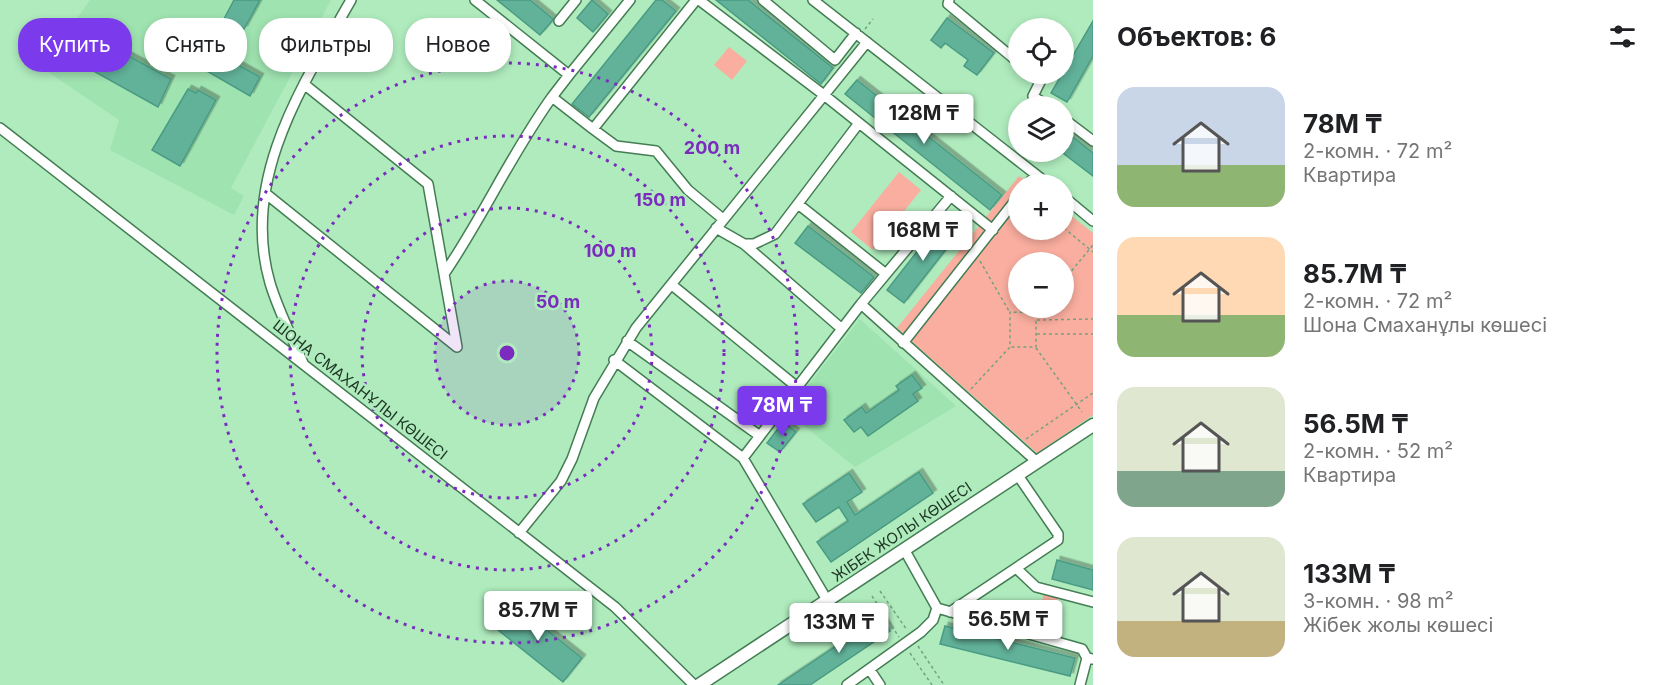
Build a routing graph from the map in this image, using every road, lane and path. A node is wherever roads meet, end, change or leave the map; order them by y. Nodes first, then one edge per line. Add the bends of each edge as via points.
1 (351, 0) edge
2 (475, 0) edge
3 (576, 0) edge
4 (630, 0) edge
5 (697, 0) edge
6 (763, 0) edge
7 (813, 0) edge
8 (949, 0) edge
9 (559, 21) dead end
10 (856, 33) junction
11 (867, 42) junction
12 (1008, 54) edge
13 (569, 75) junction
14 (304, 84) junction
15 (824, 95) junction
16 (552, 97) junction
17 (859, 123) junction
18 (1074, 127) edge
19 (0, 128) edge
20 (593, 129) junction
21 (1093, 141) edge
22 (1035, 174) edge
23 (265, 193) junction
24 (951, 196) junction
25 (798, 204) junction
26 (1074, 205) edge
27 (1008, 210) edge
28 (723, 219) junction
29 (1093, 221) edge
30 (716, 228) junction
31 (993, 230) junction
32 (1074, 236) edge
33 (744, 244) junction
34 (1093, 245) edge
35 (1090, 249) junction
36 (975, 252) junction
37 (1093, 252) edge
38 (1074, 268) edge
39 (444, 274) junction
40 (886, 274) junction
41 (672, 285) junction
42 (861, 304) junction
43 (1008, 309) edge
44 (1010, 318) edge
45 (1036, 320) joint
46 (1093, 320) edge
47 (842, 329) junction
48 (1036, 334) junction
49 (1093, 334) edge
50 (627, 341) junction
51 (903, 343) junction
52 (1010, 347) junction
53 (1036, 347) junction
54 (614, 360) junction
55 (304, 366) junction
56 (797, 387) junction
57 (1093, 393) edge
58 (964, 397) junction
59 (1076, 404) junction
60 (1082, 412) dead end
61 (1093, 425) edge
62 (760, 435) junction
63 (1018, 445) junction
64 (743, 458) junction
65 (1036, 461) junction
66 (1017, 474) junction
67 (519, 532) junction
68 (904, 549) junction
69 (1016, 568) junction
70 (827, 600) junction
71 (1093, 602) edge
72 (937, 608) junction
73 (950, 612) junction
74 (1090, 658) edge
75 (870, 670) junction
76 (697, 685) edge
77 (847, 685) edge
78 (880, 685) edge
79 (1080, 685) edge

1 - 14 street
2 - 13 street
3 - 9 street
4 - 13 street
5 - 15 street
5 - 20 street
6 - 10 street via 835,60
7 - 10 street
8 - 12 street via 948,4
10 - 11 street
11 - 15 street
11 - 22 street
13 - 16 street
14 - 23 street via 275,147
14 - 39 street via 428,184
15 - 17 street
15 - 28 street
16 - 20 street
16 - 39 street via 528,130
17 - 24 street
17 - 25 street
18 - 21 street
19 - 55 street, ШОНА СМАХАНҰЛЫ КӨШЕСІ
20 - 28 street via 616,146 656,151 688,190
23 - 39 street via 458,347
23 - 55 street via 263,242 270,284
24 - 31 street
24 - 40 street
25 - 33 street via 776,234 761,242
25 - 40 street
26 - 29 street
27 - 31 street
28 - 30 street
30 - 33 street
30 - 41 street
31 - 36 street
32 - 35 path
33 - 47 street
34 - 35 path
35 - 37 path
35 - 38 path
36 - 43 path
36 - 51 street
40 - 42 street
41 - 50 street
41 - 56 street
42 - 47 street
42 - 51 street
44 - 52 path
45 - 46 path
45 - 48 path
47 - 56 street
48 - 49 path
48 - 53 path
50 - 54 street
50 - 62 street
51 - 58 street
52 - 53 path
52 - 58 path
53 - 59 path
54 - 64 street
54 - 67 street via 594,398 561,481
55 - 67 street, ШОНА СМАХАНҰЛЫ КӨШЕСІ
56 - 62 street
57 - 59 path
58 - 63 street
59 - 60 path
59 - 63 path
61 - 65 main road, ЖІБЕК ЖОЛЫ КӨШЕСІ
62 - 64 street
63 - 65 street
64 - 70 street
65 - 66 main road, ЖІБЕК ЖОЛЫ КӨШЕСІ
66 - 68 main road, ЖІБЕК ЖОЛЫ КӨШЕСІ
66 - 69 street via 1058,534 1058,540
67 - 76 street, ШОНА СМАХАНҰЛЫ КӨШЕСІ via 615,607
68 - 70 main road, ЖІБЕК ЖОЛЫ КӨШЕСІ
68 - 72 street
69 - 71 street via 1036,587
69 - 73 street
70 - 76 main road, ЖІБЕК ЖОЛЫ КӨШЕСІ
72 - 73 street
72 - 75 street via 933,620 921,632
73 - 74 street via 1082,649
74 - 79 street
75 - 77 street
75 - 78 street

